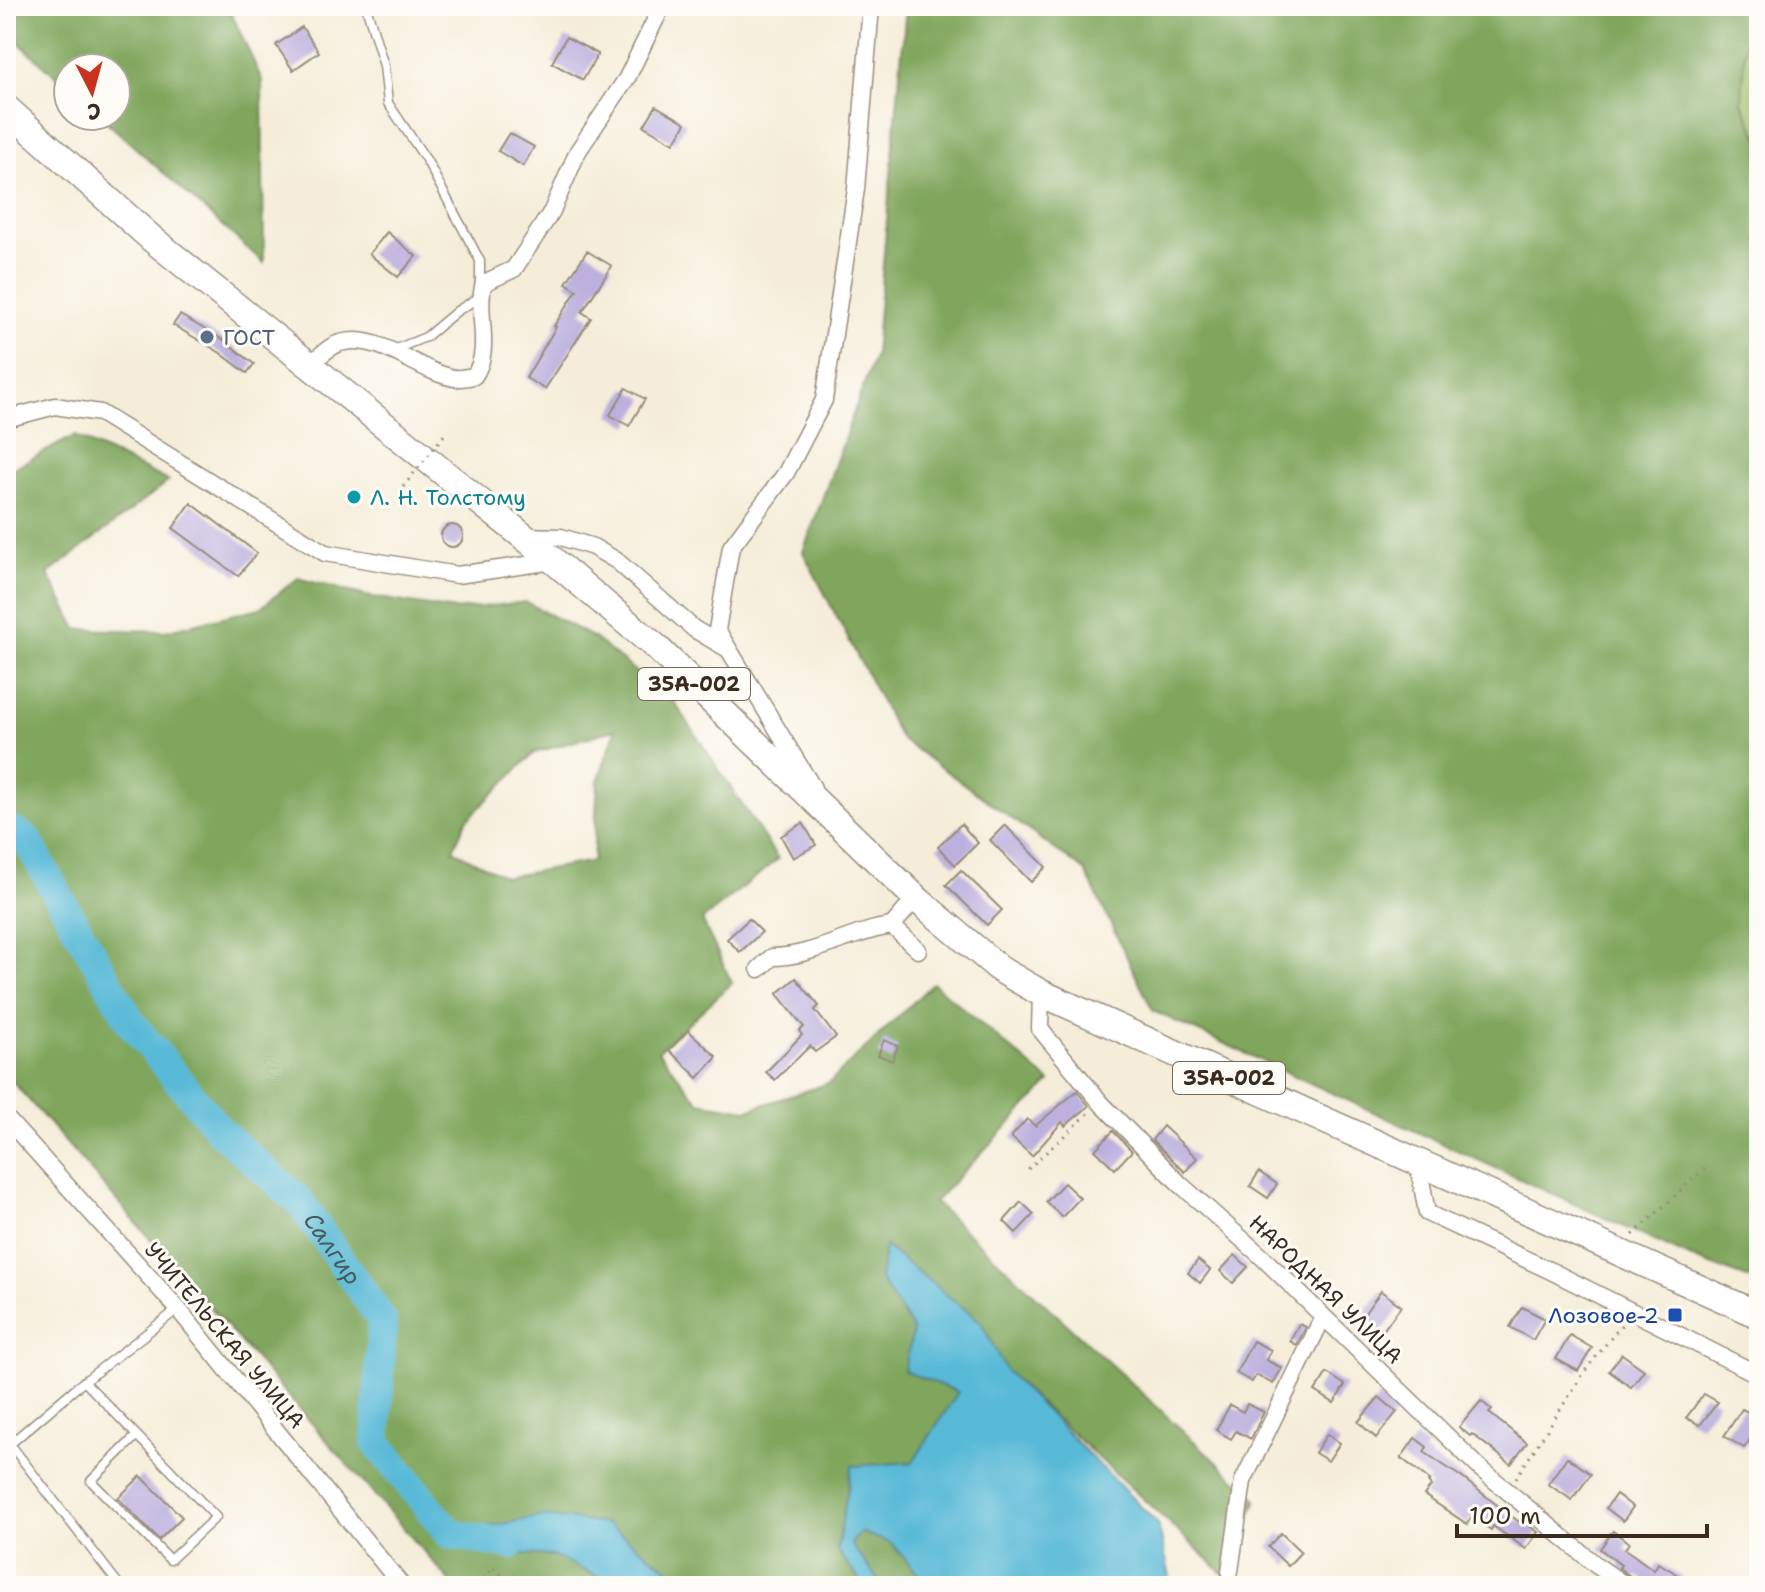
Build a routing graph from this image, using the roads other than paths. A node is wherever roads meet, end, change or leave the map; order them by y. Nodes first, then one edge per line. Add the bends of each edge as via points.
1 (366, 6) edge
2 (662, 6) edge
3 (871, 6) edge
4 (6, 108) edge
5 (480, 297) junction
6 (393, 351) junction
7 (309, 365) junction
8 (6, 419) edge
9 (522, 536) junction
10 (554, 561) junction
11 (729, 650) junction
12 (828, 813) junction
13 (916, 898) junction
14 (892, 926) junction
15 (918, 950) dead end
16 (759, 969) dead end
17 (1041, 993) junction
18 (6, 1118) edge
19 (1418, 1163) junction
20 (178, 1309) junction
21 (1759, 1315) edge
22 (1323, 1317) junction
23 (1759, 1375) edge
24 (84, 1381) junction
25 (136, 1436) junction
26 (8, 1443) edge
27 (1230, 1571) dead end
28 (120, 1586) edge
29 (402, 1586) edge
30 (1626, 1586) edge

1 - 5 lane via 384,66 388,103 427,161 480,261
2 - 5 street via 627,78 578,151 552,211 514,269 484,283
3 - 11 street via 856,189 824,400 786,473 731,547 717,630
4 - 7 main road, 35А-002 via 152,239
5 - 6 lane via 426,337
5 - 6 street via 483,350 474,376 455,378
6 - 7 street via 339,343
7 - 9 main road, 35А-002
8 - 10 street via 55,406 100,413 325,553 457,575
9 - 10 main road, 35А-002
9 - 11 street via 561,537 593,547 617,561 694,629
10 - 12 main road, 35А-002 via 656,647
11 - 12 street
12 - 13 main road, 35А-002
13 - 14 street
13 - 17 main road, 35А-002 via 1001,970
14 - 15 street
14 - 16 street via 868,929 793,957 772,957
17 - 19 main road, 35А-002
17 - 22 street, НАРОДНАЯ УЛИЦА via 1040,1029 1101,1103
18 - 20 street, УЧИТЕЛЬСКАЯ УЛИЦА
19 - 21 main road, 35А-002
19 - 23 street via 1427,1213
20 - 24 lane
20 - 29 street, УЧИТЕЛЬСКАЯ УЛИЦА
22 - 27 street via 1243,1481
22 - 30 street, НАРОДНАЯ УЛИЦА via 1506,1490
24 - 25 lane
24 - 26 lane
25 - 25 lane via 216,1517 170,1560 91,1481
26 - 28 lane

